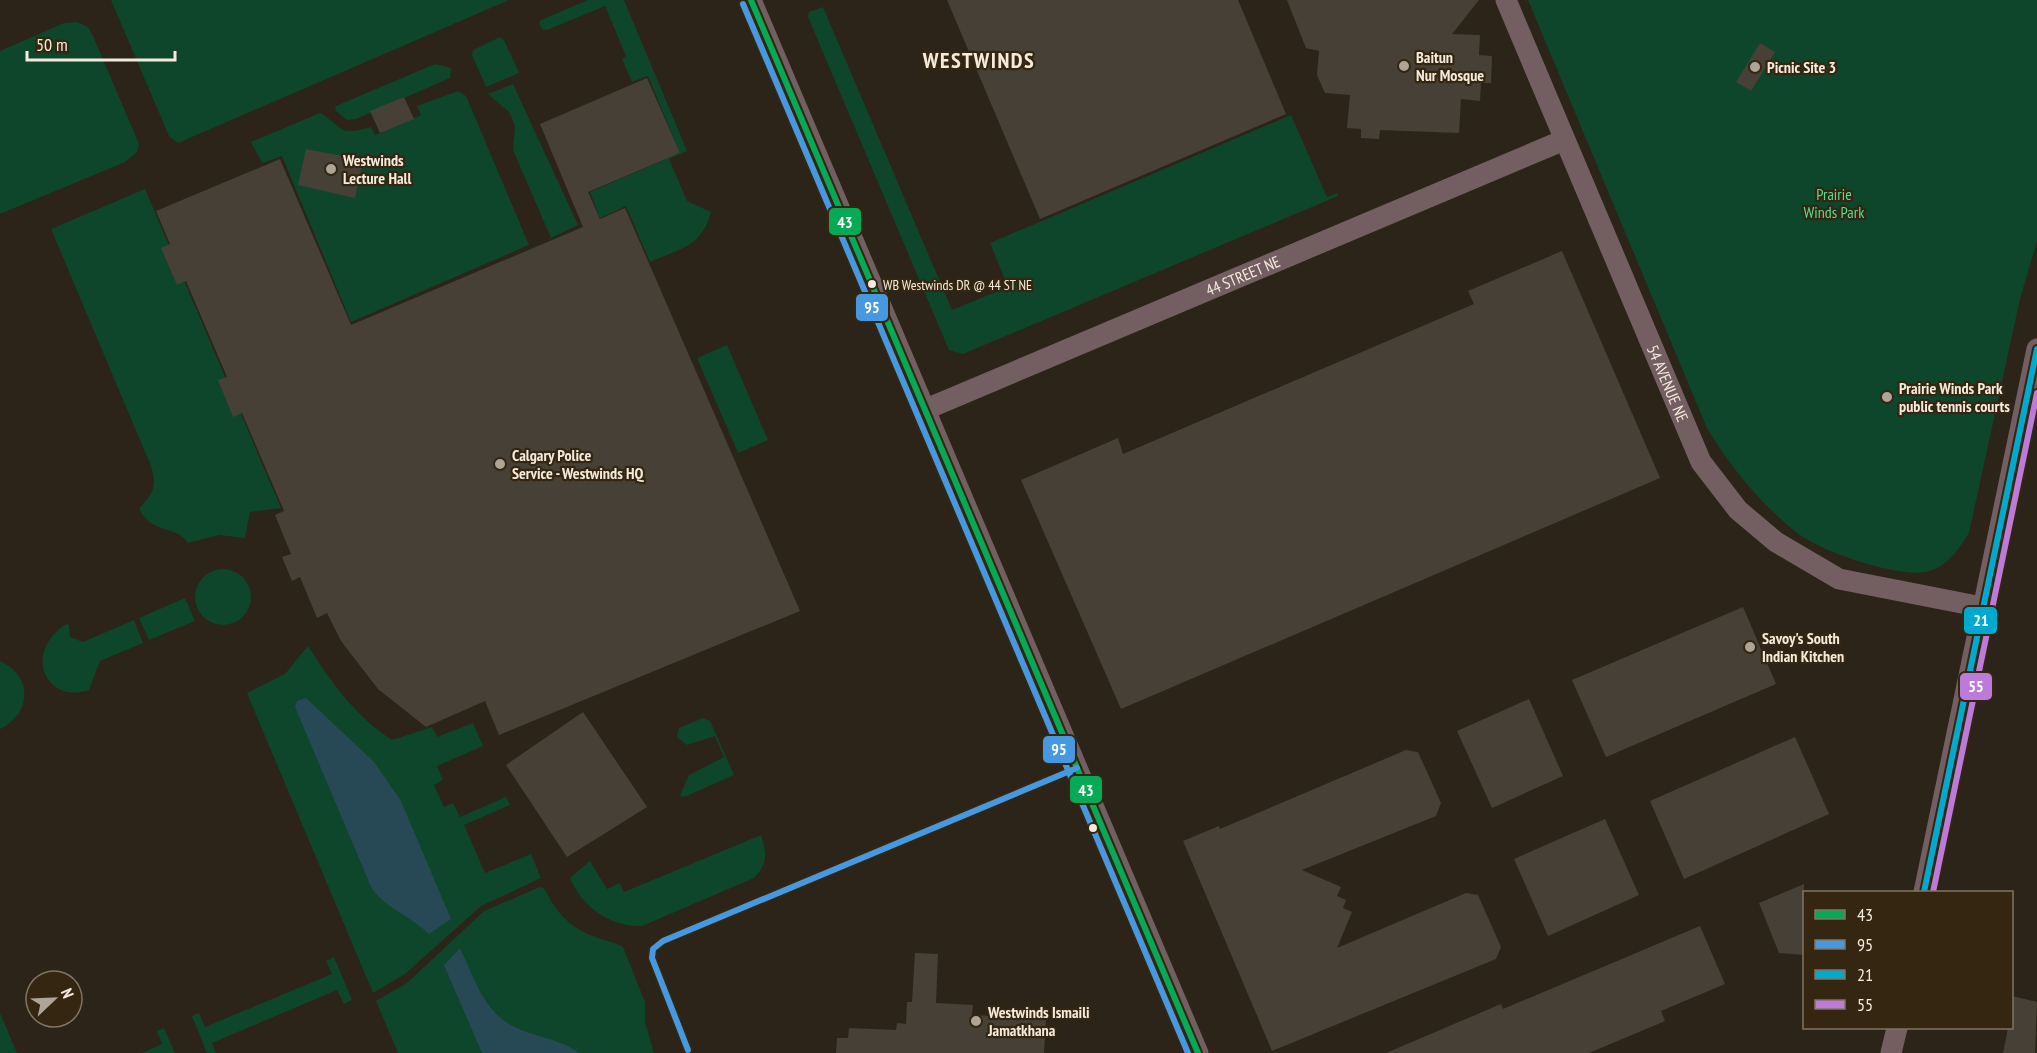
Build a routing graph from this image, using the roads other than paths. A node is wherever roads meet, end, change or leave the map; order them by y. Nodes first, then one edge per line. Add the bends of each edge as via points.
1 (751, 0) edge
2 (1506, 0) edge
3 (1563, 140) junction
4 (2037, 349) edge
5 (924, 410) junction
6 (1982, 607) junction
7 (1924, 891) edge
8 (1897, 1029) edge
9 (1198, 1053) edge
10 (1891, 1053) edge

1 - 5 street
2 - 3 street, 54 AVENUE NE
3 - 5 street, 44 STREET NE
3 - 6 street, 54 AVENUE NE via 1701,462 1738,510 1776,542 1839,579
4 - 6 street
5 - 9 street
6 - 7 street
8 - 10 street

